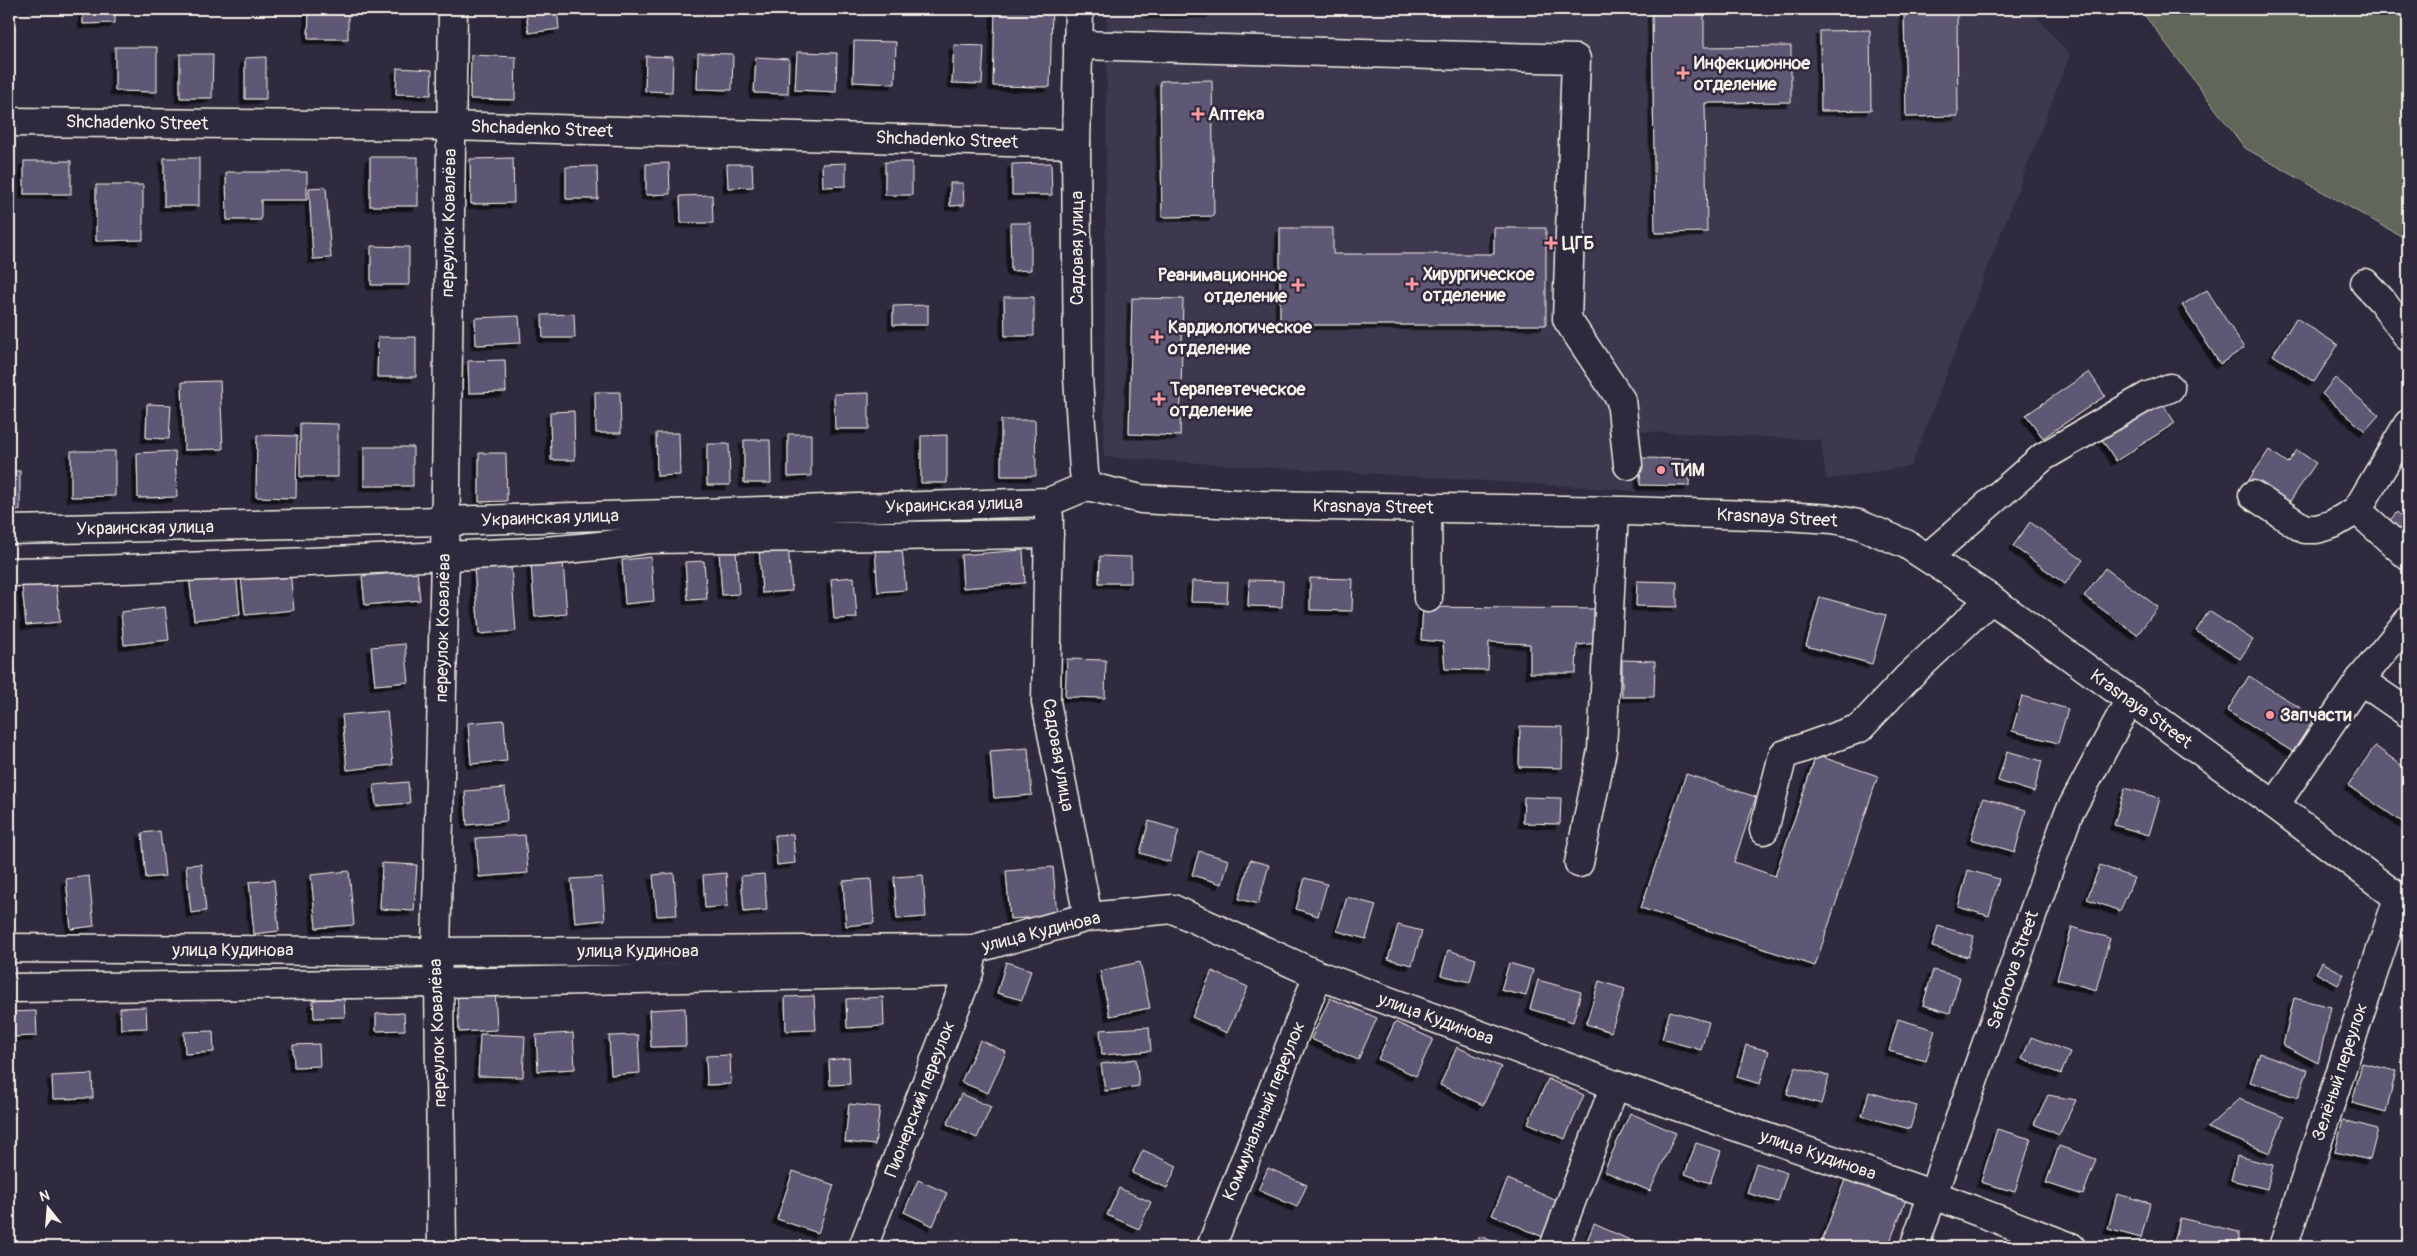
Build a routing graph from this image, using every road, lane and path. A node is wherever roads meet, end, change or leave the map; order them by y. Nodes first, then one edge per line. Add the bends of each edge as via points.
1 (453, 9) edge
2 (1079, 9) edge
3 (1078, 45) junction
4 (9, 122) edge
5 (450, 126) junction
6 (1076, 144) junction
7 (2365, 283) dead end
8 (2408, 337) edge
9 (2170, 388) dead end
10 (2408, 424) edge
11 (1628, 465) dead end
12 (1087, 486) junction
13 (2253, 495) dead end
14 (1049, 502) junction
15 (1427, 507) junction
16 (2357, 510) junction
17 (1614, 512) junction
18 (445, 521) junction
19 (9, 530) edge
20 (1049, 534) junction
21 (445, 555) junction
22 (2408, 556) edge
23 (1928, 557) junction
24 (9, 572) edge
25 (1428, 598) dead end
26 (1990, 599) junction
27 (2408, 621) edge
28 (2360, 680) junction
29 (2130, 701) junction
30 (2408, 713) edge
31 (2275, 805) junction
32 (1764, 830) dead end
33 (1579, 863) dead end
34 (2403, 901) edge
35 (1088, 916) junction
36 (9, 948) edge
37 (436, 952) junction
38 (972, 960) junction
39 (1318, 975) junction
40 (439, 983) junction
41 (9, 988) edge
42 (1615, 1086) junction
43 (1934, 1195) junction
44 (442, 1247) edge
45 (862, 1247) edge
46 (1211, 1247) edge
47 (1554, 1247) edge
48 (1914, 1247) edge
49 (2071, 1247) edge
50 (2282, 1247) edge

1 - 5 street, переулок Ковалёва
2 - 3 street, Садовая улица
3 - 6 street, Садовая улица
3 - 11 street via 1576,59 1567,319 1621,400
4 - 5 street, Shchadenko Street
5 - 6 street, Shchadenko Street
5 - 18 street, переулок Ковалёва
6 - 12 street, Садовая улица via 1078,377
7 - 8 street
9 - 23 street via 2148,396 2043,457
10 - 16 street
12 - 14 street, Украинская улица
12 - 15 street, Krasnaya Street via 1141,498 1176,501
13 - 16 street via 2304,528 2317,529 2333,524
14 - 18 street, Украинская улица
14 - 20 street, Садовая улица
15 - 17 street, Krasnaya Street
15 - 25 street
16 - 22 street
17 - 23 street, Krasnaya Street via 1833,519 1882,532
17 - 33 street via 1602,750
18 - 19 street, Украинская улица
18 - 21 street, переулок Ковалёва
20 - 21 street, Украинская улица via 648,539 604,546
20 - 35 street, Садовая улица via 1046,702
21 - 24 street, Украинская улица
21 - 37 street, переулок Ковалёва
23 - 26 street, Krasnaya Street
26 - 29 street, Krasnaya Street
26 - 32 street via 1860,728 1783,755
27 - 28 street
28 - 30 street
28 - 31 street
29 - 31 street, Krasnaya Street
29 - 43 street, Safonova Street via 2068,815
31 - 34 street, Krasnaya Street
34 - 50 street, Зелёный переулок
35 - 38 street, улица Кудинова
35 - 39 street, улица Кудинова via 1173,909
36 - 37 street, улица Кудинова
37 - 38 street, улица Кудинова
37 - 40 street, переулок Ковалёва
38 - 40 street, улица Кудинова
38 - 45 street, Пионерский переулок
39 - 42 street, улица Кудинова
39 - 46 street, Коммунальный переулок
40 - 41 street, улица Кудинова
40 - 44 street, переулок Ковалёва
42 - 43 street, улица Кудинова
42 - 47 street
43 - 48 street, Safonova Street
43 - 49 street, улица Кудинова

